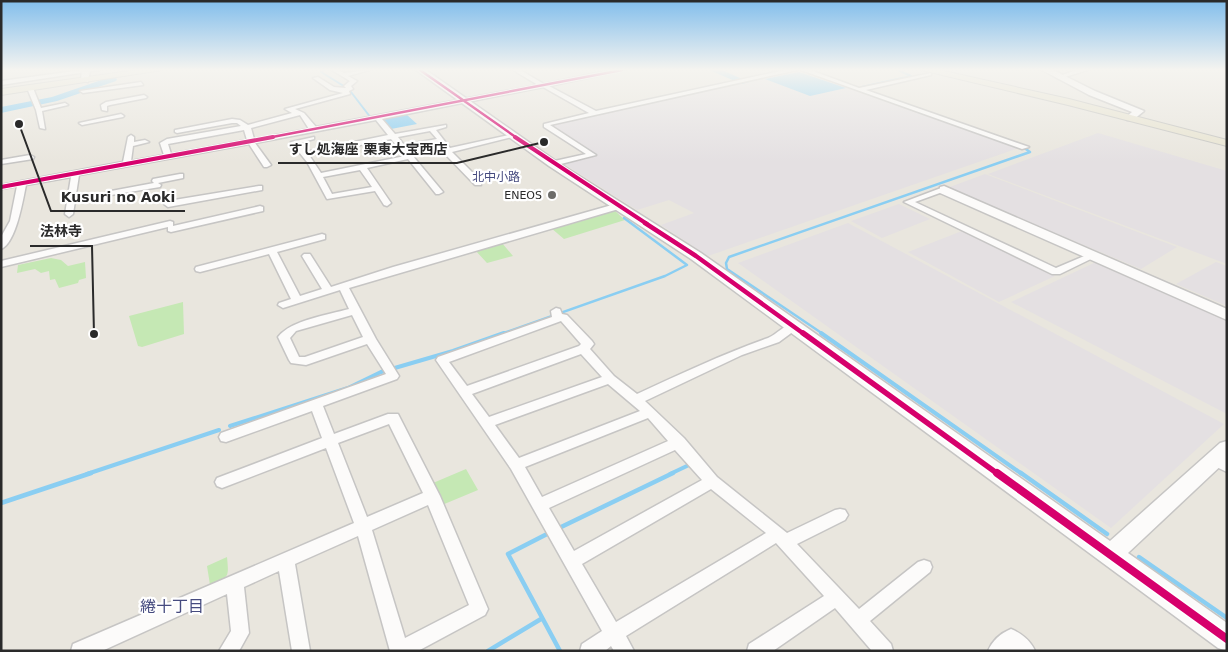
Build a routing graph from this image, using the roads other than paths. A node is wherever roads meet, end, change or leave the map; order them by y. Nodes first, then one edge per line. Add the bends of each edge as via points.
1 (35, 100) edge
2 (123, 100) edge
3 (320, 100) edge
4 (469, 100) edge
5 (571, 100) edge
6 (653, 100) edge
7 (894, 100) edge
8 (1058, 100) edge
9 (1112, 100) edge
10 (466, 101) junction
11 (37, 105) junction
12 (65, 105) dead end
13 (288, 109) junction
14 (105, 110) dead end
15 (299, 113) junction
16 (594, 113) junction
17 (121, 116) dead end
18 (1132, 117) junction
19 (380, 121) junction
20 (82, 123) dead end
21 (244, 125) junction
22 (444, 126) dead end
23 (43, 128) dead end
24 (431, 128) junction
25 (314, 130) junction
26 (177, 131) dead end
27 (392, 136) junction
28 (513, 136) junction
29 (252, 140) junction
30 (442, 140) junction
31 (1227, 141) edge
32 (145, 142) dead end
33 (1025, 146) dead end
34 (402, 148) junction
35 (447, 151) junction
36 (304, 154) junction
37 (168, 156) junction
38 (30, 157) dead end
39 (409, 157) junction
40 (1, 162) edge
41 (127, 164) junction
42 (553, 164) junction
43 (267, 165) dead end
44 (362, 167) junction
45 (75, 173) junction
46 (180, 176) dead end
47 (318, 176) junction
48 (22, 183) junction
49 (478, 183) dead end
50 (1, 187) edge
51 (258, 188) dead end
52 (377, 188) junction
53 (944, 190) joint
54 (439, 192) dead end
55 (111, 193) dead end
56 (168, 204) dead end
57 (388, 204) dead end
58 (619, 206) junction
59 (260, 209) dead end
60 (69, 214) dead end
61 (322, 237) dead end
62 (1, 246) edge
63 (272, 251) junction
64 (307, 256) dead end
65 (1092, 256) junction
66 (1, 264) edge
67 (200, 269) dead end
68 (343, 287) junction
69 (328, 291) junction
70 (297, 301) junction
71 (283, 305) dead end
72 (355, 311) junction
73 (1227, 315) edge
74 (794, 326) junction
75 (370, 340) junction
76 (583, 349) junction
77 (610, 379) junction
78 (464, 392) junction
79 (635, 400) junction
80 (316, 406) junction
81 (650, 412) junction
82 (488, 423) junction
83 (226, 436) dead end
84 (330, 441) junction
85 (679, 442) junction
86 (1222, 458) edge
87 (516, 465) junction
88 (222, 482) dead end
89 (712, 482) junction
90 (432, 496) junction
91 (540, 505) junction
92 (840, 515) dead end
93 (363, 526) junction
94 (781, 538) junction
95 (1110, 555) junction
96 (286, 561) junction
97 (572, 561) junction
98 (924, 567) dead end
99 (235, 584) junction
100 (838, 597) junction
101 (858, 620) junction
102 (613, 634) junction
103 (1227, 639) edge
104 (80, 651) edge
105 (228, 651) edge
106 (301, 651) edge
107 (399, 651) edge
108 (589, 651) edge
109 (625, 651) edge
110 (756, 651) edge
111 (884, 651) edge
112 (997, 651) edge
113 (1026, 651) edge

1 - 11 street
2 - 14 street via 104,105
3 - 13 street
4 - 10 street
5 - 16 street
6 - 16 street
7 - 33 street
8 - 18 main road
9 - 18 street via 1139,111
10 - 19 street
10 - 28 street
11 - 12 street
11 - 23 street
13 - 15 street
13 - 21 street
15 - 21 street
15 - 25 street
16 - 42 street via 546,126 592,155
17 - 20 street
18 - 31 main road
19 - 25 street
19 - 27 street
19 - 36 street via 295,142
21 - 26 street via 232,121
21 - 29 street
21 - 37 street via 164,143
22 - 24 street
24 - 27 street
24 - 30 street
25 - 29 street
27 - 34 street
27 - 36 street
28 - 35 street
28 - 42 street
29 - 37 street
29 - 43 street
30 - 34 street
30 - 35 street
32 - 41 street via 130,141
34 - 39 street
35 - 49 street
36 - 47 street
37 - 41 street
38 - 40 street
39 - 44 street
39 - 54 street
41 - 45 street
42 - 58 street
44 - 47 street
44 - 52 street
45 - 48 street
45 - 60 street
46 - 55 street
47 - 52 street via 330,197
48 - 50 street
48 - 62 street via 14,221
51 - 56 street
52 - 57 street
53 - 65 street
53 - 65 street via 908,202 1056,272
58 - 68 street
58 - 74 street
59 - 66 street
61 - 63 street
63 - 67 street
63 - 70 street
64 - 69 street
65 - 73 street
68 - 69 street
68 - 72 street
69 - 70 street
70 - 71 street
72 - 75 street
72 - 75 street via 292,329 284,337 295,360 306,361
74 - 79 street via 775,339 738,352
74 - 95 street
75 - 80 street via 393,376
76 - 77 street
76 - 78 street
76 - 78 street via 588,344 559,315 442,360
77 - 79 street
77 - 82 street
78 - 82 street
79 - 81 street
80 - 83 street
80 - 84 street
81 - 85 street
81 - 87 street
82 - 87 street
84 - 88 street
84 - 90 street via 393,418
84 - 93 street
85 - 89 street
85 - 91 street
86 - 95 street
87 - 91 street
89 - 94 street
89 - 97 street
90 - 93 street
90 - 107 street via 479,609
91 - 97 street
92 - 94 street
93 - 96 street
93 - 107 street
94 - 100 street
94 - 102 street
95 - 103 street
96 - 99 street
96 - 106 street
97 - 102 street
98 - 101 street
99 - 104 street
99 - 105 street via 240,633
100 - 101 street
100 - 110 street
101 - 111 street
102 - 108 street
102 - 109 street
112 - 113 street via 1011,638

